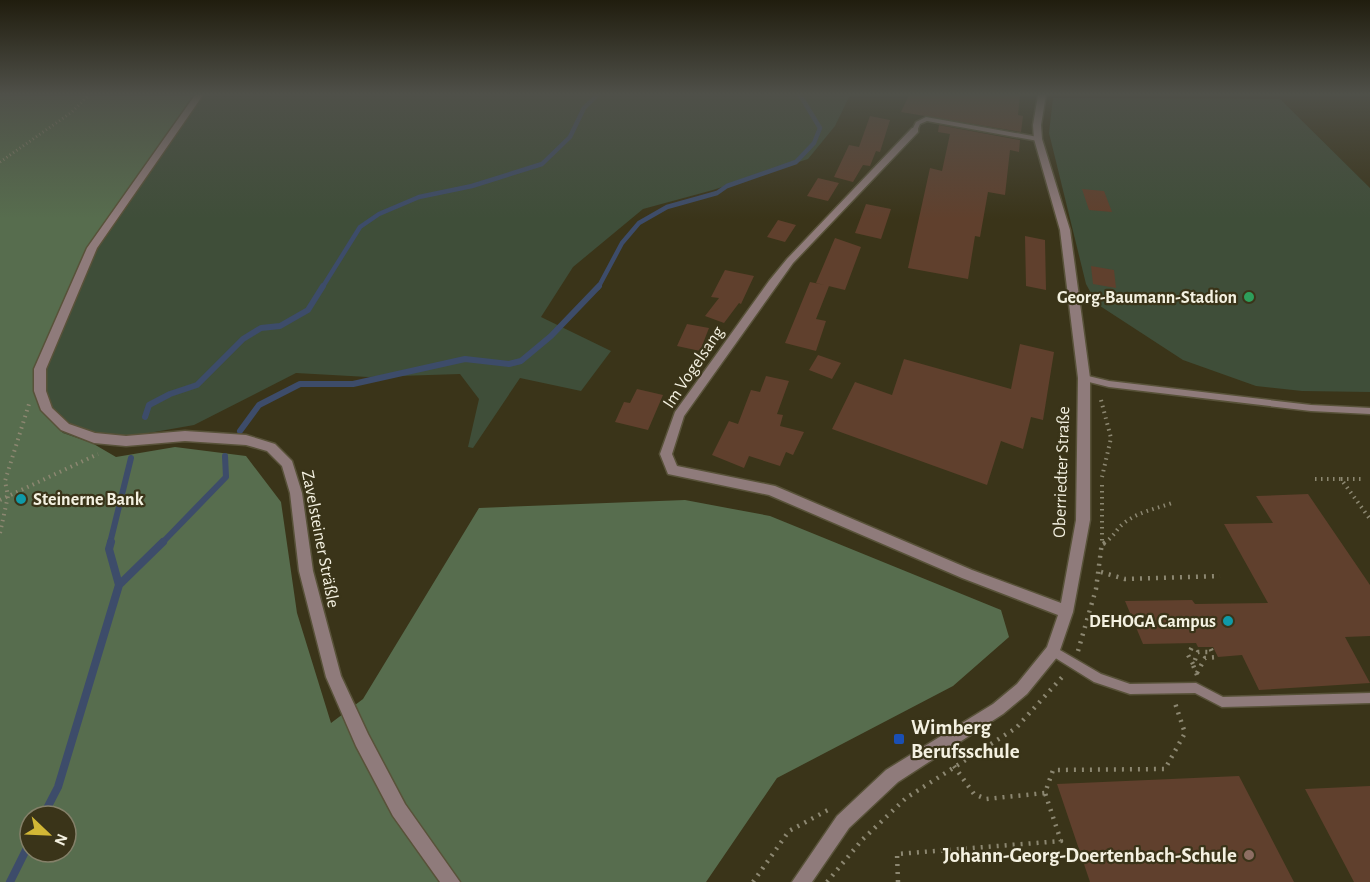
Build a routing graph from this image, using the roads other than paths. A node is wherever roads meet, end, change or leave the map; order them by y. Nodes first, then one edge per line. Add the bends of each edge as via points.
1 (170, 136) edge
2 (909, 136) edge
3 (1021, 136) edge
4 (1038, 139) joint
5 (1090, 379) junction
6 (1370, 411) edge
7 (1066, 612) junction
8 (1053, 651) junction
9 (1370, 698) edge
10 (451, 882) edge
11 (801, 882) edge

1 - 10 street, Zavelsteiner Sträßle via 92,248 40,369 40,392 47,410 65,427 94,438 126,441 185,436 246,440 271,447 288,464 296,493 306,571 334,677 399,810
2 - 7 street, Im Vogelsang via 790,261 679,415 666,454 672,470 771,489 967,574
3 - 4 lane, Im Vogelsang
4 - 5 street, Oberriedter Straße via 1065,230
5 - 6 lane via 1263,403
5 - 7 street, Oberriedter Straße via 1083,520
7 - 8 street, Oberriedter Straße
8 - 9 lane via 1098,678 1130,689 1196,688 1222,702
8 - 11 street, Oberriedter Straße via 1022,689 998,709 884,784 843,822

